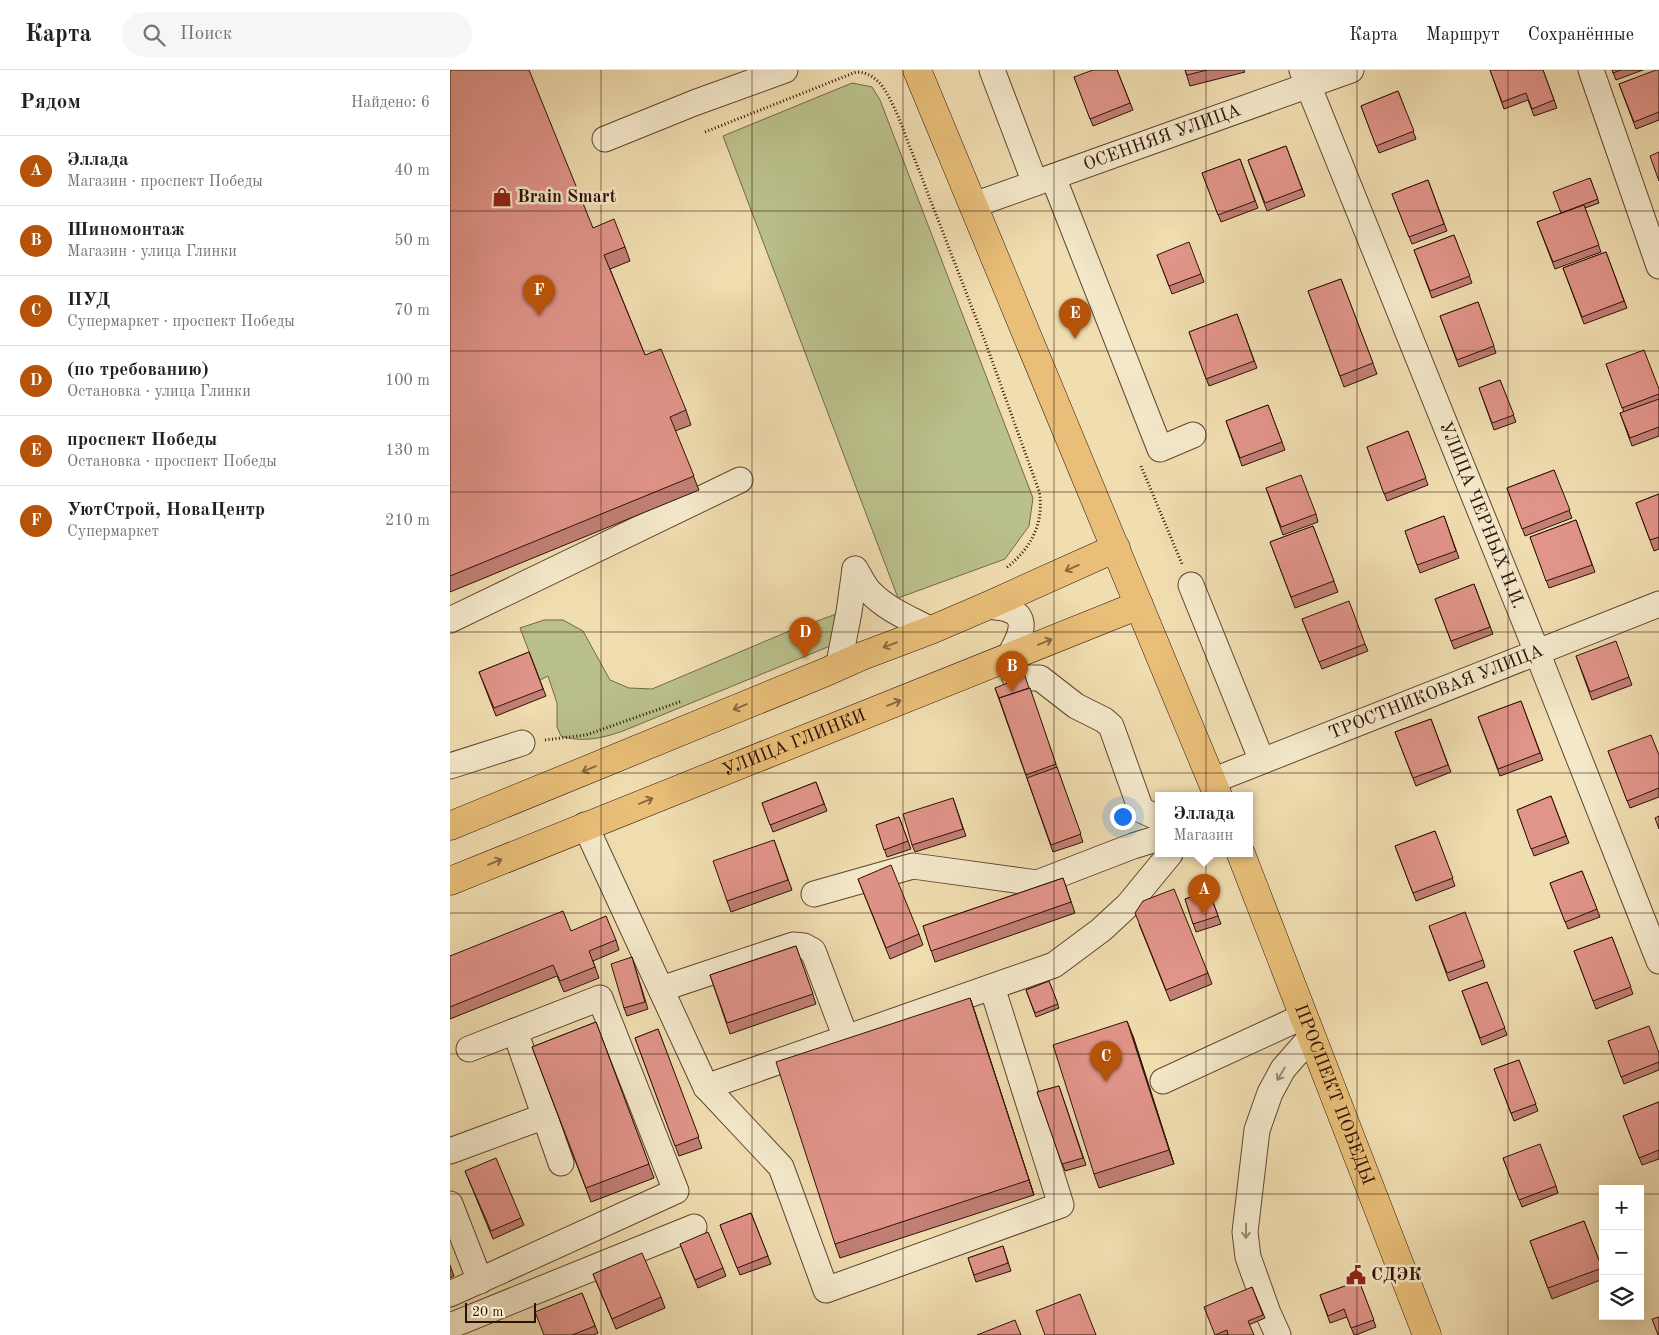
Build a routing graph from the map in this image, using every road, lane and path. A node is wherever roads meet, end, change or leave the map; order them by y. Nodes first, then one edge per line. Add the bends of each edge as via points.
1 (785, 70) edge
2 (917, 70) edge
3 (992, 70) edge
4 (1351, 70) edge
5 (1591, 70) edge
6 (868, 72) edge
7 (1304, 78) edge
8 (705, 132) dead end
9 (605, 139) dead end
10 (1044, 180) junction
11 (974, 206) junction
12 (1659, 266) edge
13 (1193, 435) dead end
14 (1139, 460) dead end
15 (740, 480) dead end
16 (1116, 548) junction
17 (1004, 569) dead end
18 (1191, 586) joint
19 (1659, 604) edge
20 (1139, 605) junction
21 (987, 606) junction
22 (450, 620) edge
23 (931, 630) junction
24 (1537, 652) junction
25 (1008, 658) junction
26 (826, 672) junction
27 (687, 699) dead end
28 (522, 743) joint
29 (1262, 761) junction
30 (450, 766) edge
31 (1215, 788) edge
32 (1155, 816) edge
33 (450, 826) edge
34 (585, 826) junction
35 (1155, 839) edge
36 (1168, 857) edge
37 (1241, 857) edge
38 (450, 881) edge
39 (814, 894) dead end
40 (1659, 961) edge
41 (992, 987) junction
42 (661, 989) junction
43 (1308, 1026) junction
44 (515, 1031) junction
45 (846, 1038) junction
46 (469, 1049) dead end
47 (1163, 1081) dead end
48 (706, 1087) junction
49 (545, 1116) junction
50 (450, 1152) edge
51 (561, 1163) dead end
52 (450, 1204) edge
53 (694, 1227) dead end
54 (480, 1281) junction
55 (450, 1294) edge
56 (450, 1326) edge
57 (1278, 1335) edge
58 (1427, 1335) edge

1 - 9 street
2 - 11 main road
3 - 10 street
4 - 7 street, ОСЕННЯЯ УЛИЦА
5 - 12 street
6 - 8 path via 856,72
6 - 17 path via 880,83 898,116 986,344 1038,491 1040,518 1035,532 1018,558
7 - 10 street, ОСЕННЯЯ УЛИЦА
7 - 24 street, УЛИЦА ЧЕРНЫХ Н.И.
10 - 11 street, ОСЕННЯЯ УЛИЦА
10 - 13 street via 1160,448
11 - 16 main road
14 - 18 path
15 - 22 street
16 - 20 main road
16 -> 21 main road
18 - 29 street
19 - 24 street, ТРОСТНИКОВАЯ УЛИЦА
25 -> 20 main road, УЛИЦА ГЛИНКИ
20 - 31 main road
21 - 23 main road
21 - 25 street via 1007,609 1022,624 1020,636
23 -> 26 main road
23 - 26 street via 869,592 855,569 839,663
24 - 29 street, ТРОСТНИКОВАЯ УЛИЦА
24 - 40 street, УЛИЦА ЧЕРНЫХ Н.И.
25 - 32 street via 1015,678 1040,678 1076,706 1110,726 1141,810
34 -> 25 main road, УЛИЦА ГЛИНКИ
26 -> 33 main road
27 - 28 path via 586,735
28 - 30 street
29 - 31 street, ТРОСТНИКОВАЯ УЛИЦА
38 -> 34 main road, УЛИЦА ГЛИНКИ
34 - 42 street
35 - 39 street via 1037,883 913,866
36 - 41 street via 1128,905 1074,951 1054,965
37 - 43 main road, ПРОСПЕКТ ПОБЕДЫ
41 - 45 street
41 - 48 street via 1061,1205 826,1290 781,1167
42 - 45 street via 793,945 804,946 813,951
42 - 48 street
43 - 47 street
43 -> 57 street via 1270,1092 1257,1130 1245,1232 1248,1257
43 - 58 main road, ПРОСПЕКТ ПОБЕДЫ
44 - 46 street
44 - 49 street
44 - 54 street via 600,998 676,1191
45 - 48 street
49 - 50 street
49 - 51 street
52 - 54 street
53 - 56 street
54 - 55 street

